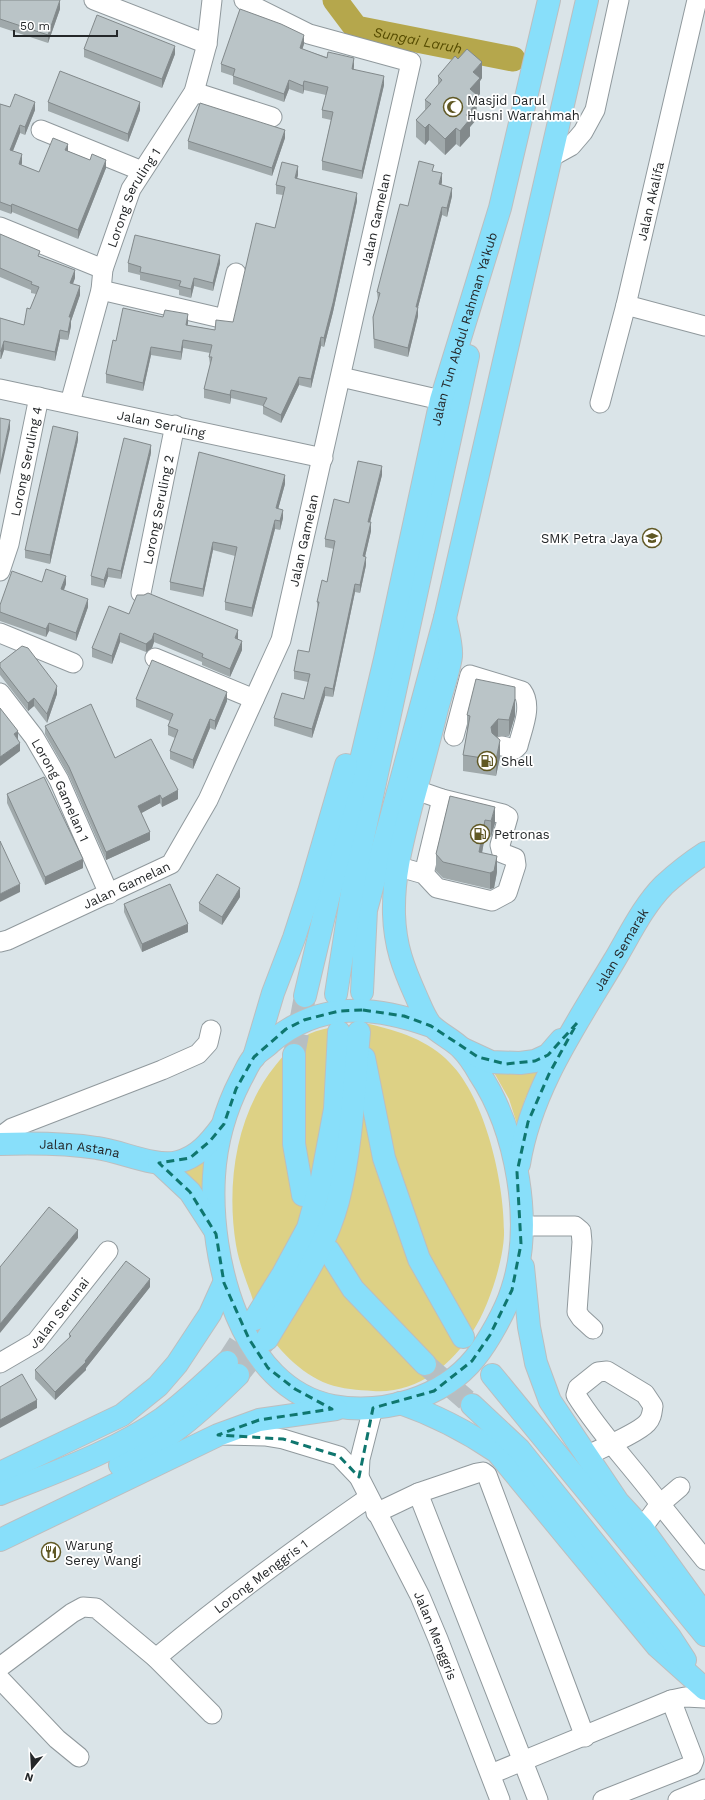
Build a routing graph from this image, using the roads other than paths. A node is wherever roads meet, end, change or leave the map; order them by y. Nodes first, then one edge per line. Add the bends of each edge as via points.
1 (94, 0) edge
2 (212, 0) edge
3 (244, 0) edge
4 (549, 0) edge
5 (587, 0) edge
6 (619, 0) edge
7 (698, 0) edge
8 (697, 42) edge
9 (207, 44) junction
10 (194, 92) junction
11 (272, 117) dead end
12 (41, 130) dead end
13 (551, 158) junction
14 (142, 171) junction
15 (500, 208) junction
16 (0, 227) edge
17 (103, 269) junction
18 (236, 273) dead end
19 (101, 290) junction
20 (626, 305) junction
21 (705, 326) edge
22 (341, 377) junction
23 (0, 389) edge
24 (39, 397) junction
25 (441, 400) junction
26 (70, 403) junction
27 (600, 403) dead end
28 (175, 425) junction
29 (323, 458) junction
30 (0, 571) edge
31 (141, 593) edge
32 (445, 618) junction
33 (0, 633) edge
34 (155, 658) dead end
35 (385, 659) junction
36 (73, 663) dead end
37 (447, 669) junction
38 (470, 675) junction
39 (0, 693) edge
40 (254, 699) junction
41 (432, 729) junction
42 (502, 746) dead end
43 (416, 790) junction
44 (442, 799) junction
45 (705, 853) edge
46 (396, 866) junction
47 (424, 874) junction
48 (109, 894) junction
49 (0, 942) edge
50 (362, 992) dead end
51 (336, 994) dead end
52 (305, 996) tunnel mouth
53 (577, 1023) junction
54 (431, 1026) junction
55 (210, 1030) dead end
56 (349, 1032) junction
57 (460, 1047) junction
58 (294, 1055) tunnel mouth
59 (254, 1057) junction
60 (224, 1124) junction
61 (0, 1137) edge
62 (0, 1144) edge
63 (158, 1163) junction
64 (517, 1172) junction
65 (303, 1195) dead end
66 (216, 1234) junction
67 (521, 1235) junction
68 (108, 1251) dead end
69 (329, 1251) dead end
70 (224, 1283) junction
71 (255, 1319) tunnel mouth
72 (593, 1329) dead end
73 (463, 1337) dead end
74 (267, 1340) tunnel mouth
75 (0, 1363) edge
76 (425, 1364) tunnel mouth
77 (492, 1374) dead end
78 (400, 1403) junction
79 (472, 1405) tunnel mouth
80 (350, 1407) junction
81 (374, 1408) junction
82 (218, 1435) junction
83 (586, 1456) junction
84 (359, 1477) junction
85 (0, 1478) edge
86 (680, 1487) dead end
87 (418, 1493) junction
88 (660, 1504) junction
89 (372, 1505) junction
90 (0, 1526) edge
91 (642, 1528) junction
92 (0, 1540) edge
93 (705, 1560) edge
94 (705, 1615) edge
95 (705, 1635) edge
96 (156, 1658) junction
97 (0, 1667) edge
98 (0, 1679) edge
99 (703, 1690) edge
100 (671, 1700) junction
101 (212, 1714) dead end
102 (585, 1737) junction
103 (79, 1757) dead end
104 (523, 1762) junction
105 (490, 1774) junction
106 (705, 1789) edge
107 (495, 1799) edge
108 (538, 1800) edge
109 (603, 1800) edge
110 (678, 1800) edge

1 - 9 street
2 - 9 street, Lorong Seruling 1
3 - 22 street, Jalan Gamelan via 309,34 412,62 379,199
4 - 15 main road, Jalan Tun Abdul Rahman Ya'kub
5 - 13 main road
6 - 13 street via 595,110 571,146
7 - 8 street, Jalan Akalifa
8 - 20 street, Jalan Akalifa
9 - 10 street, Lorong Seruling 1
10 - 11 street
10 - 14 street, Lorong Seruling 1
12 - 14 street
13 - 32 main road
14 - 17 street, Lorong Seruling 1 via 132,189
15 - 25 main road, Jalan Tun Abdul Rahman Ya'kub
15 - 51 main road via 354,879
16 - 17 street
17 - 19 street, Lorong Seruling 1
18 - 19 street via 225,318
19 - 26 street, Lorong Seruling 1
20 - 21 street
20 - 27 street, Jalan Akalifa
22 - 25 street
22 - 29 street, Jalan Gamelan
23 - 24 street, Jalan Seruling
24 - 26 street, Jalan Seruling
24 - 30 street, Lorong Seruling 4 via 9,544
25 - 35 main road, Jalan Tun Abdul Rahman Ya'kub
26 - 28 street, Jalan Seruling
28 - 29 street, Jalan Seruling
28 - 31 street, Lorong Seruling 2
29 - 40 street, Jalan Gamelan via 281,640
32 - 37 main road via 451,655
32 - 50 main road via 366,910
33 - 36 street
34 - 40 street
35 - 52 main road
35 - 59 main road via 354,737 308,892
37 - 38 street
37 - 41 main road
38 - 41 street via 462,738
38 - 42 street via 522,691 527,698 518,746 515,749
39 - 48 street, Lorong Gamelan 1 via 34,737 59,780
40 - 48 street, Jalan Gamelan via 208,800 171,864
41 - 43 main road
43 - 44 street
43 - 46 main road
44 - 47 street
44 - 47 street via 508,817 500,845 502,853 515,858 516,865 507,894 492,901 437,888
45 - 53 main road, Jalan Semarak via 664,886 648,905
46 - 47 street
46 - 54 main road via 394,912 397,948 404,970
48 - 49 street, Jalan Gamelan
53 - 57 main road via 548,1055 535,1061 506,1064 491,1062
53 - 64 main road, Jalan Semarak via 538,1096 522,1140
54 - 57 main road
54 - 59 main road via 390,1013 339,1011 310,1018 286,1029
55 - 61 street via 208,1043 198,1054 12,1128
56 - 71 main road via 322,1178 308,1228
56 - 73 main road via 384,1158 419,1259
56 - 74 main road via 351,1132 338,1202 320,1249
57 - 64 main road via 480,1073 495,1102 510,1141
58 - 65 main road via 294,1144
59 - 60 main road via 236,1089
60 - 63 main road via 210,1141 190,1158 176,1163
60 - 66 main road via 214,1178
62 - 63 main road, Jalan Astana via 49,1143 92,1147
63 - 66 main road via 182,1183
64 - 67 main road
66 - 70 main road
67 - 72 street via 575,1226 581,1231 577,1312
67 - 78 main road via 512,1290 490,1335 472,1361 447,1384
67 - 83 main road via 529,1327 536,1363 550,1401
68 - 75 street, Jalan Serunai via 36,1342
69 - 76 main road via 353,1289
70 - 80 main road via 249,1339 268,1368 280,1380 314,1400
70 - 85 main road via 210,1314 177,1364 158,1386 122,1415
77 - 95 main road
78 - 81 main road
78 - 99 main road via 468,1432 497,1452 657,1646
79 - 99 main road via 519,1449 670,1637
80 - 81 main road
80 - 82 main road via 259,1420
81 - 84 street, Jalan Menggris via 360,1459
82 - 84 street, Jalan Menggris via 282,1439 339,1456
82 - 92 main road
83 - 88 street via 612,1444
83 - 91 main road via 618,1502
84 - 89 street, Jalan Menggris
85 - 90 main road via 56,1472 133,1437 232,1368 198,1414 171,1435 142,1454
86 - 88 street
87 - 89 street, Lorong Menggris 1
87 - 102 street, Lorong Menggris 1 via 477,1473 487,1474
87 - 104 street
88 - 91 street
88 - 93 street
89 - 96 street, Lorong Menggris 1 via 329,1525
89 - 105 street, Jalan Menggris via 420,1596
91 - 94 main road
96 - 97 street via 96,1608 83,1607
96 - 101 street
98 - 103 street via 57,1739
99 - 100 street
100 - 102 street
100 - 109 street via 694,1760 692,1765
102 - 104 street
104 - 105 street
104 - 108 street
105 - 107 street, Jalan Menggris
106 - 110 street

